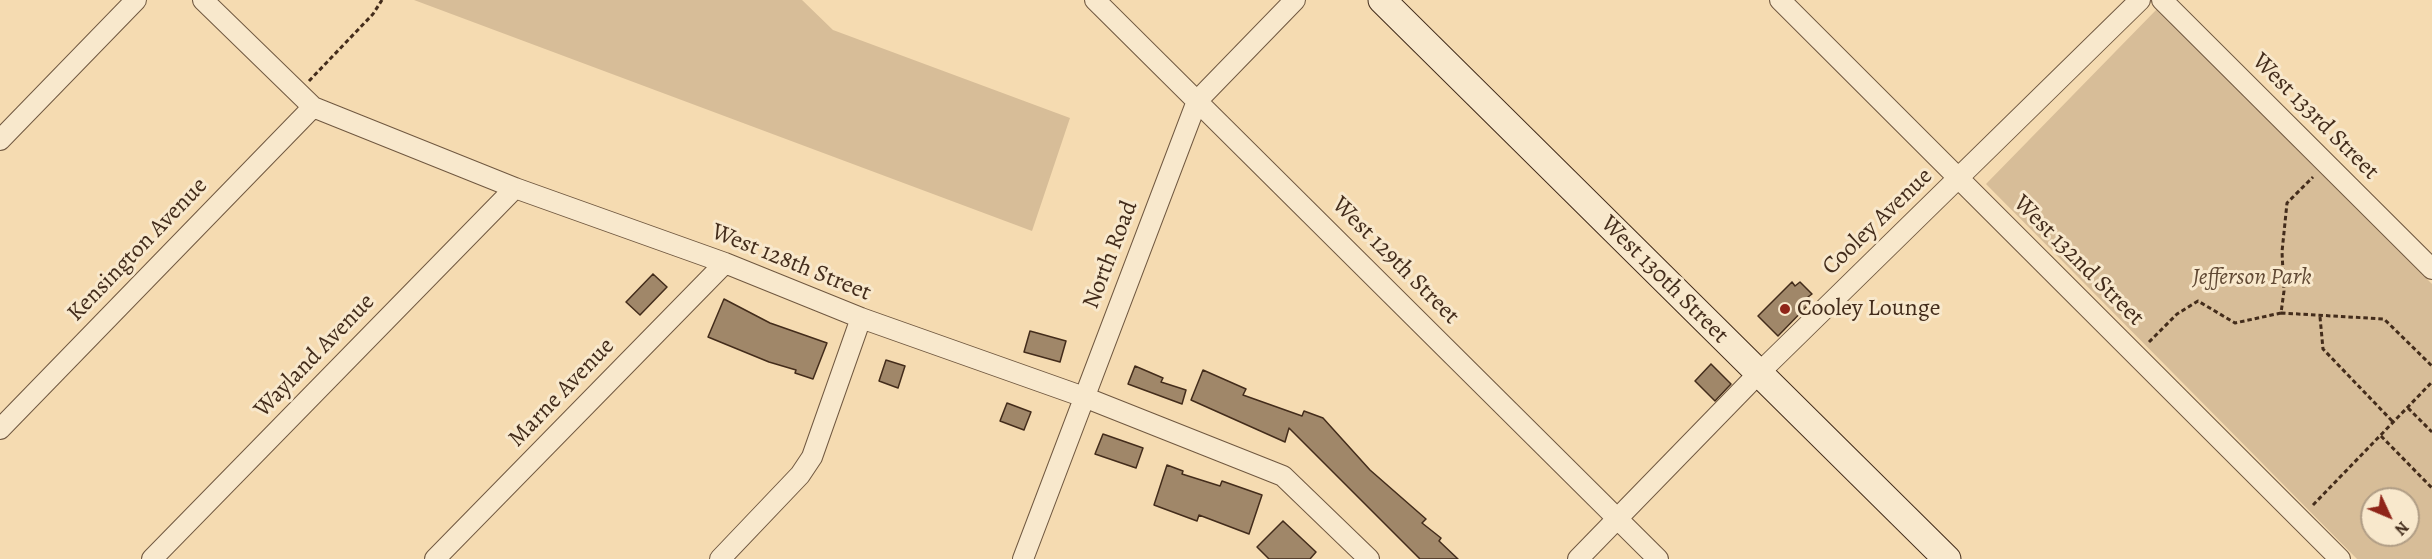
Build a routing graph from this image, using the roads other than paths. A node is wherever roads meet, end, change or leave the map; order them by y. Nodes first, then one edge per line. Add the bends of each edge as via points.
1 (136, 0) edge
2 (202, 0) edge
3 (1095, 0) edge
4 (1295, 0) edge
5 (1382, 0) edge
6 (1780, 0) edge
7 (2140, 0) edge
8 (2162, 0) edge
9 (1197, 101) junction
10 (313, 107) junction
11 (0, 140) edge
12 (1959, 178) junction
13 (515, 188) junction
14 (725, 263) junction
15 (2432, 269) edge
16 (861, 318) junction
17 (1759, 373) junction
18 (1084, 397) junction
19 (0, 429) edge
20 (1618, 519) junction
21 (152, 559) edge
22 (435, 559) edge
23 (720, 559) edge
24 (1023, 559) edge
25 (1369, 559) edge
26 (1578, 559) edge
27 (1658, 559) edge
28 (1947, 559) edge
29 (2340, 559) edge

1 - 11 street
2 - 10 street, West 128th Street
3 - 9 street, West 129th Street
4 - 9 street, North Road
5 - 17 main road, West 130th Street
6 - 12 street, West 132nd Street
7 - 12 street, Cooley Avenue
8 - 15 street, West 133rd Street
9 - 18 street, North Road
9 - 20 street, West 129th Street
10 - 13 street, West 128th Street
10 - 19 street, Kensington Avenue
12 - 17 street, Cooley Avenue
12 - 29 street, West 132nd Street
13 - 14 street, West 128th Street
13 - 21 street, Wayland Avenue
14 - 16 street, West 128th Street
14 - 22 street, Marne Avenue
16 - 18 street, West 128th Street
16 - 23 street via 812,457 800,476
17 - 20 street, Cooley Avenue
17 - 28 main road, West 130th Street
18 - 24 street, North Road
18 - 25 street, West 128th Street via 1282,476
20 - 26 street, Cooley Avenue
20 - 27 street, West 129th Street

